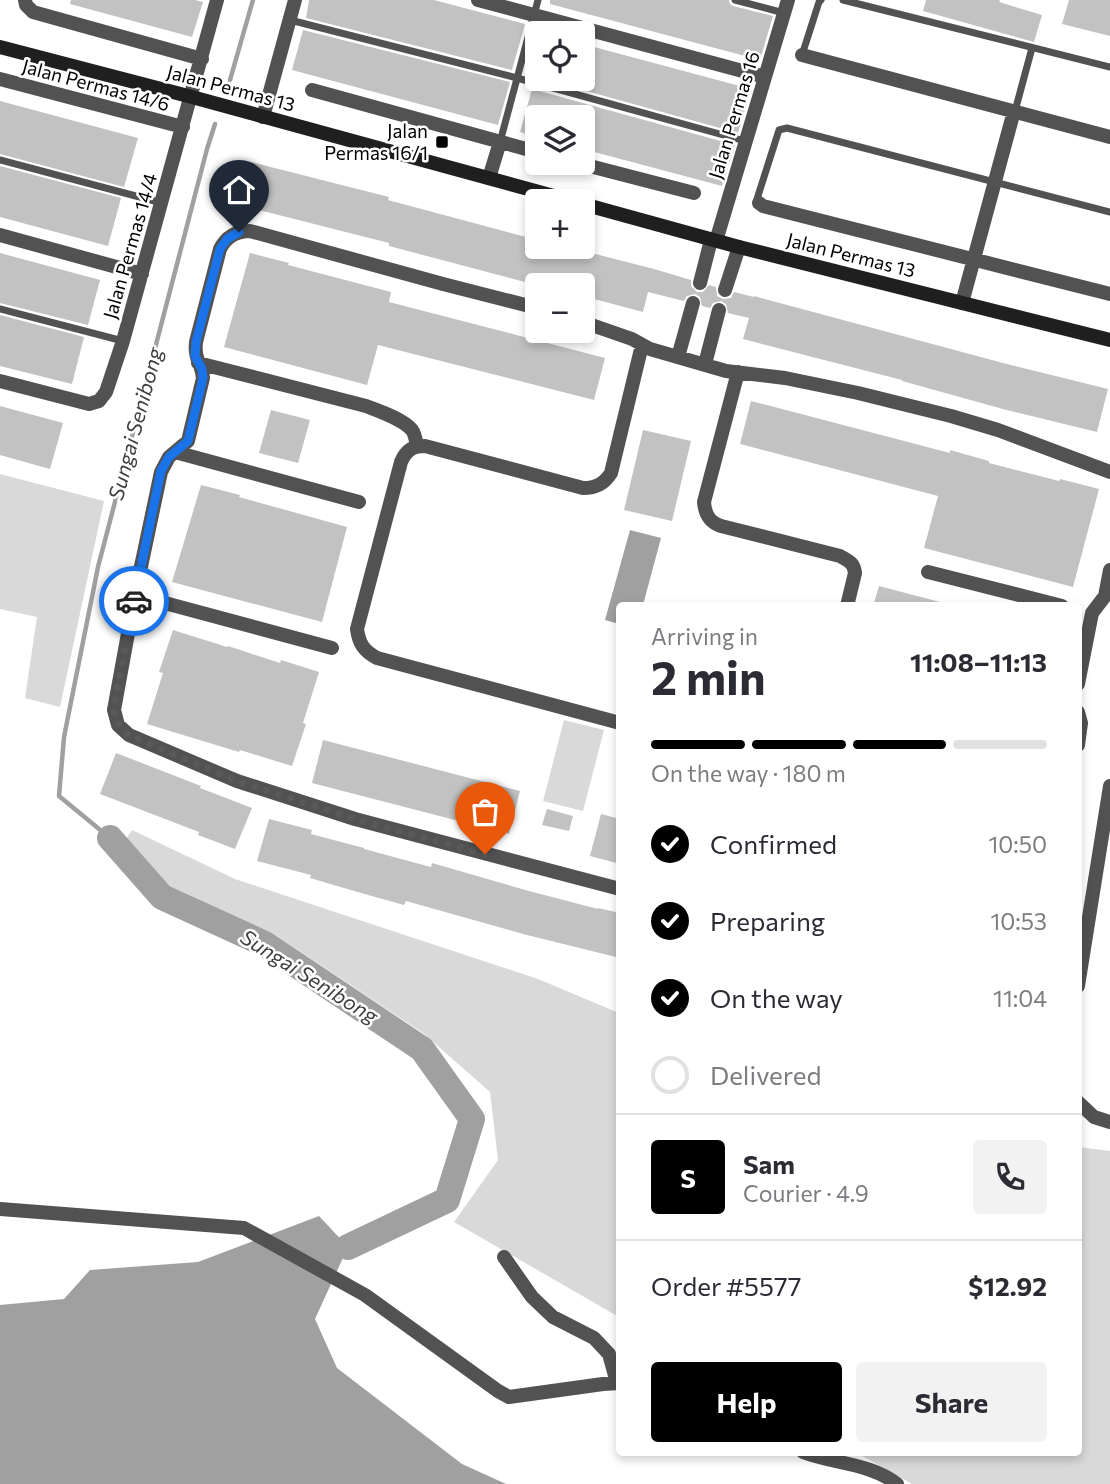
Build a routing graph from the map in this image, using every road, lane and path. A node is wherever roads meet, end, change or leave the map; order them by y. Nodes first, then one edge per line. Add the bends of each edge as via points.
1 (216, 0) edge
2 (295, 0) edge
3 (478, 0) edge
4 (538, 0) edge
5 (735, 0) edge
6 (821, 0) edge
7 (843, 0) edge
8 (29, 6) edge
9 (786, 7) edge
10 (534, 15) junction
11 (289, 19) junction
12 (0, 47) edge
13 (1032, 48) junction
14 (802, 55) joint
15 (202, 59) junction
16 (1110, 67) edge
17 (765, 77) junction
18 (517, 78) junction
19 (0, 79) edge
20 (312, 90) dead end
21 (191, 97) junction
22 (1014, 111) junction
23 (262, 117) junction
24 (183, 127) junction
25 (1110, 137) edge
26 (746, 141) junction
27 (500, 142) junction
28 (525, 149) edge
29 (0, 160) edge
30 (595, 167) edge
31 (489, 178) junction
32 (995, 182) junction
33 (529, 189) edge
34 (694, 193) dead end
35 (162, 203) junction
36 (759, 203) joint
37 (595, 207) edge
38 (1110, 212) edge
39 (0, 235) edge
40 (714, 240) junction
41 (739, 247) junction
42 (974, 260) junction
43 (142, 274) junction
44 (699, 283) dead end
45 (725, 289) dead end
46 (1110, 295) edge
47 (693, 303) dead end
48 (962, 303) junction
49 (525, 305) edge
50 (0, 309) edge
51 (719, 310) dead end
52 (595, 326) edge
53 (1110, 340) edge
54 (123, 341) junction
55 (642, 345) junction
56 (678, 357) junction
57 (198, 363) junction
58 (705, 365) junction
59 (738, 372) junction
60 (0, 381) edge
61 (417, 446) junction
62 (175, 452) junction
63 (1110, 472) edge
64 (359, 502) dead end
65 (1110, 570) edge
66 (928, 572) dead end
67 (135, 594) junction
68 (848, 602) edge
69 (1046, 602) edge
70 (1085, 611) edge
71 (1082, 642) edge
72 (332, 648) dead end
73 (616, 722) edge
74 (1110, 786) edge
75 (616, 888) edge
76 (1082, 961) edge
77 (1082, 1106) edge
78 (1110, 1122) edge
79 (0, 1209) edge
80 (504, 1256) dead end
81 (616, 1377) edge
82 (616, 1383) edge
83 (820, 1456) edge
84 (897, 1484) edge

1 - 15 street, Jalan Permas 14/4
2 - 11 street
3 - 10 street
4 - 10 lane
5 - 9 lane
6 - 14 lane
7 - 13 lane
8 - 15 street
9 - 17 street, Jalan Permas 16
10 - 17 street
10 - 18 lane
11 - 18 lane
11 - 23 street
12 - 21 main road, Jalan Permas 13
13 - 16 lane
13 - 22 lane
14 - 22 street
15 - 21 street, Jalan Permas 14/4
17 - 26 street, Jalan Permas 16
18 - 26 lane
18 - 27 lane
19 - 24 street, Jalan Permas 14/6
20 - 27 street
21 - 23 main road, Jalan Permas 13
21 - 24 street, Jalan Permas 14/4
22 - 25 street
22 - 32 street
23 - 31 main road, Jalan Permas 13
24 - 35 street, Jalan Permas 14/4
26 - 40 street, Jalan Permas 16
27 - 28 street
27 - 31 street
29 - 35 lane
30 - 34 street
31 - 33 main road, Jalan Permas 13
32 - 36 lane via 788,128 779,130
32 - 38 lane
32 - 42 street
35 - 43 street, Jalan Permas 14/4
36 - 42 street
37 - 40 main road, Jalan Permas 13
39 - 43 street
40 - 41 main road, Jalan Permas 13
40 - 44 street, Jalan Permas 16
41 - 45 street
41 - 48 main road, Jalan Permas 13
42 - 46 street
42 - 48 street
43 - 54 street, Jalan Permas 14/4
47 - 56 street
48 - 53 main road, Jalan Permas 13
49 - 57 street via 244,231 231,236 220,249 196,342
50 - 54 lane
51 - 58 street
52 - 55 street
54 - 60 street, Jalan Permas 14/4 via 99,401 89,404
55 - 56 street
55 - 61 street via 611,473 601,485 583,488
56 - 58 street
57 - 61 street via 366,406 411,428
57 - 62 street via 203,378 188,441
58 - 59 street
59 - 63 street via 858,393 951,416
59 - 68 street via 704,502 706,514 720,526 849,561 855,573
61 - 73 street via 409,449 401,462 357,629 362,647 377,658
62 - 64 street
62 - 67 street via 161,471
65 - 70 street via 1105,596
66 - 69 street
67 - 72 street
67 - 75 street via 114,705 116,720 129,735 237,781 355,819
70 - 71 street
74 - 76 street
77 - 78 street via 1094,1117
79 - 82 street via 244,1228 365,1295 509,1397
80 - 81 street via 532,1297 553,1317 594,1338 609,1354
83 - 84 street via 880,1473

